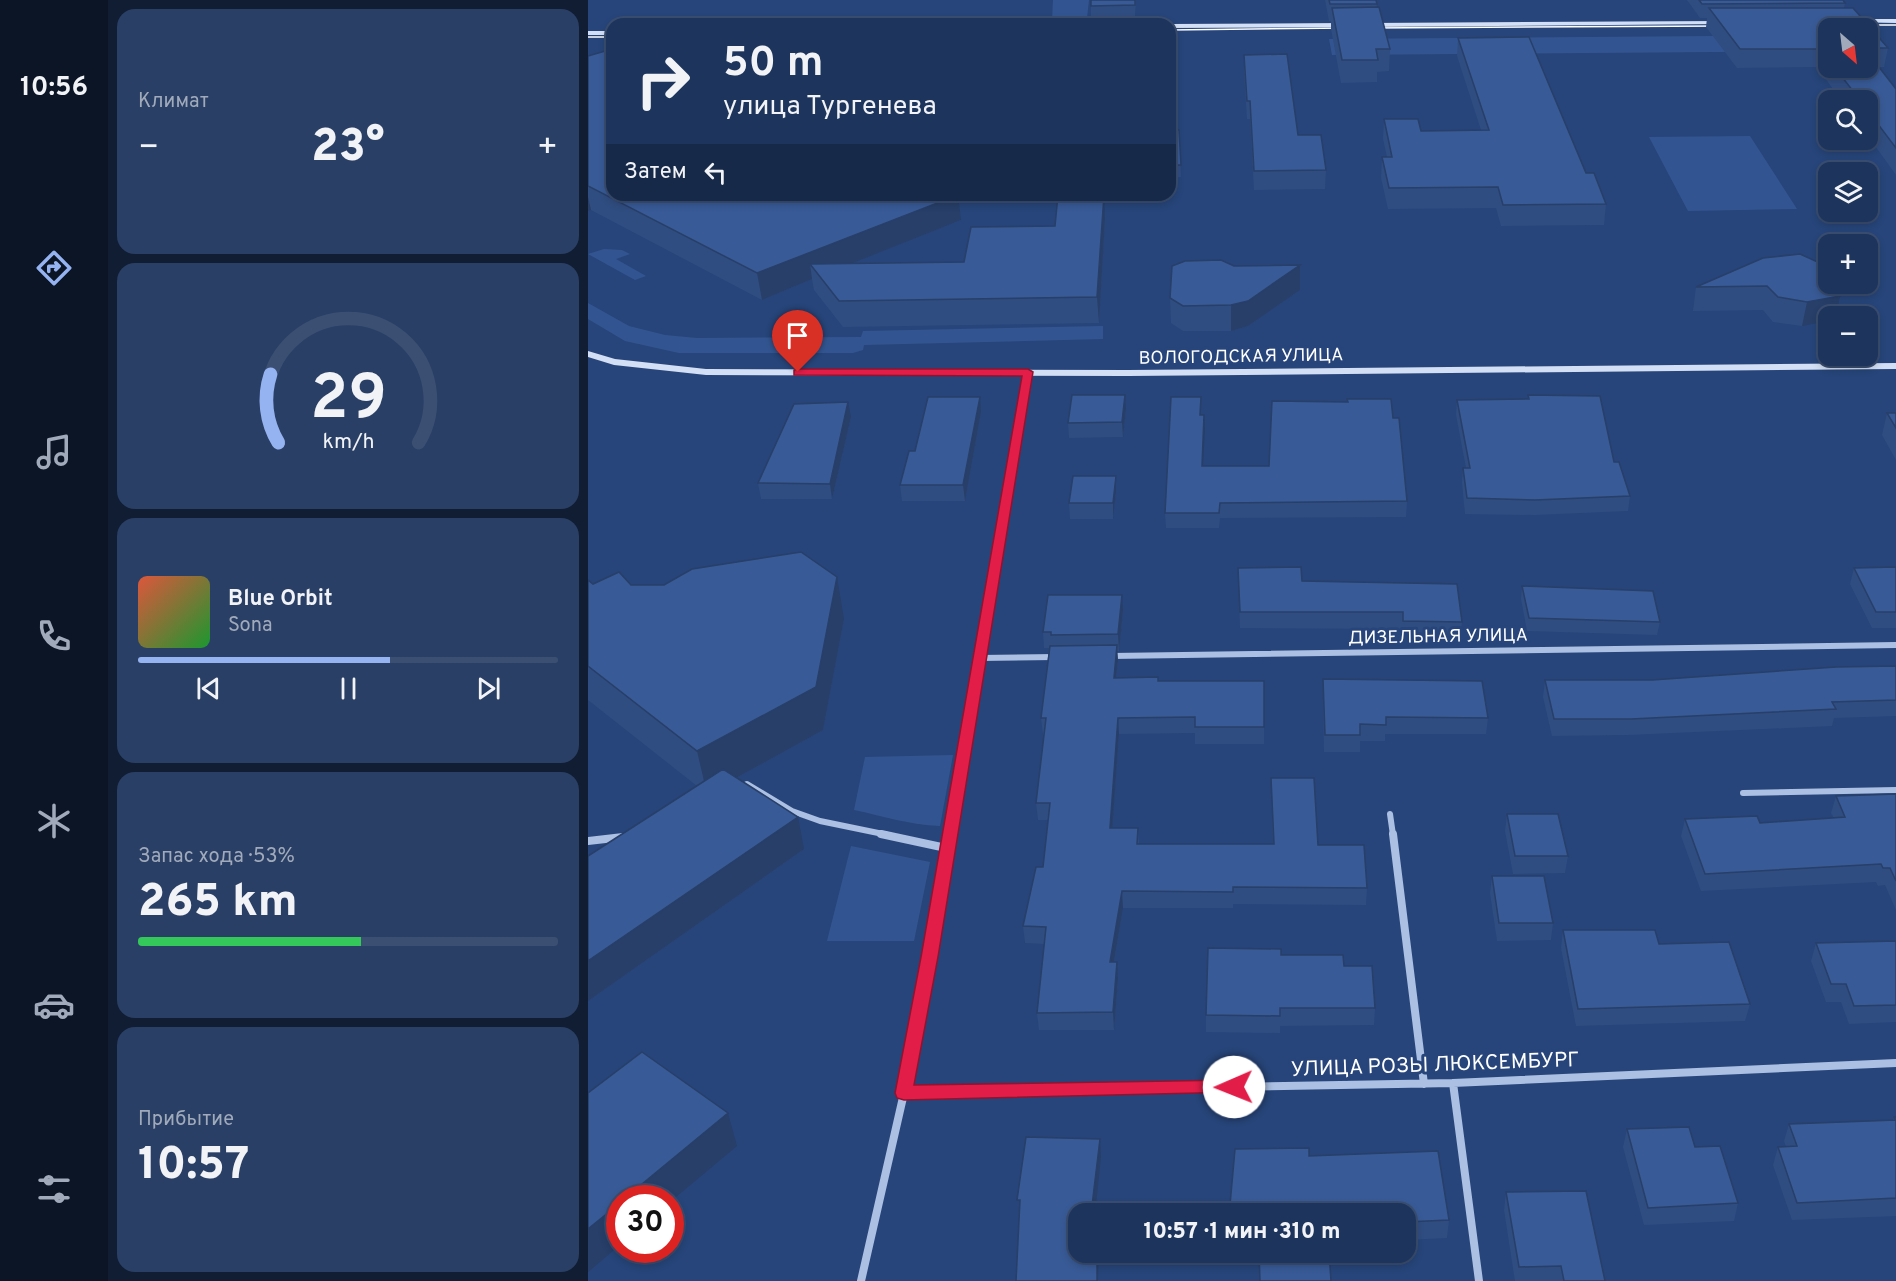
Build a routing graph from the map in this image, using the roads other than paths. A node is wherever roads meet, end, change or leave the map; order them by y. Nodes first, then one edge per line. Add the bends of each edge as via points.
1 (1878, 21) edge
2 (1896, 21) edge
3 (1726, 23) edge
4 (1351, 25) edge
5 (1362, 25) edge
6 (1176, 26) edge
7 (588, 33) edge
8 (606, 33) edge
9 (588, 354) edge
10 (1896, 366) edge
11 (1028, 372) junction
12 (1896, 645) edge
13 (1099, 656) edge
14 (1063, 657) edge
15 (980, 658) junction
16 (1896, 790) edge
17 (1743, 793) dead end
18 (727, 795) edge
19 (1390, 814) dead end
20 (633, 835) edge
21 (588, 842) edge
22 (946, 848) junction
23 (1896, 1063) edge
24 (1453, 1083) junction
25 (1424, 1084) junction
26 (904, 1093) junction
27 (861, 1281) edge
28 (1479, 1281) edge

1 - 2 main road
3 - 5 main road
4 - 6 main road
7 - 8 main road
9 - 11 main road, ВОЛОГОДСКАЯ УЛИЦА via 614,362 706,372
10 - 11 main road, ВОЛОГОДСКАЯ УЛИЦА
11 - 15 street
12 - 13 street, ДИЗЕЛЬНАЯ УЛИЦА
14 - 15 street
15 - 22 street
16 - 17 street
18 - 22 street via 747,784 792,811 820,821
19 - 25 street
20 - 21 street
22 - 26 street
23 - 24 street, УЛИЦА РОЗЫ ЛЮКСЕМБУРГ
24 - 25 street, УЛИЦА РОЗЫ ЛЮКСЕМБУРГ
24 - 28 street
25 - 26 street, УЛИЦА РОЗЫ ЛЮКСЕМБУРГ
26 - 27 street

